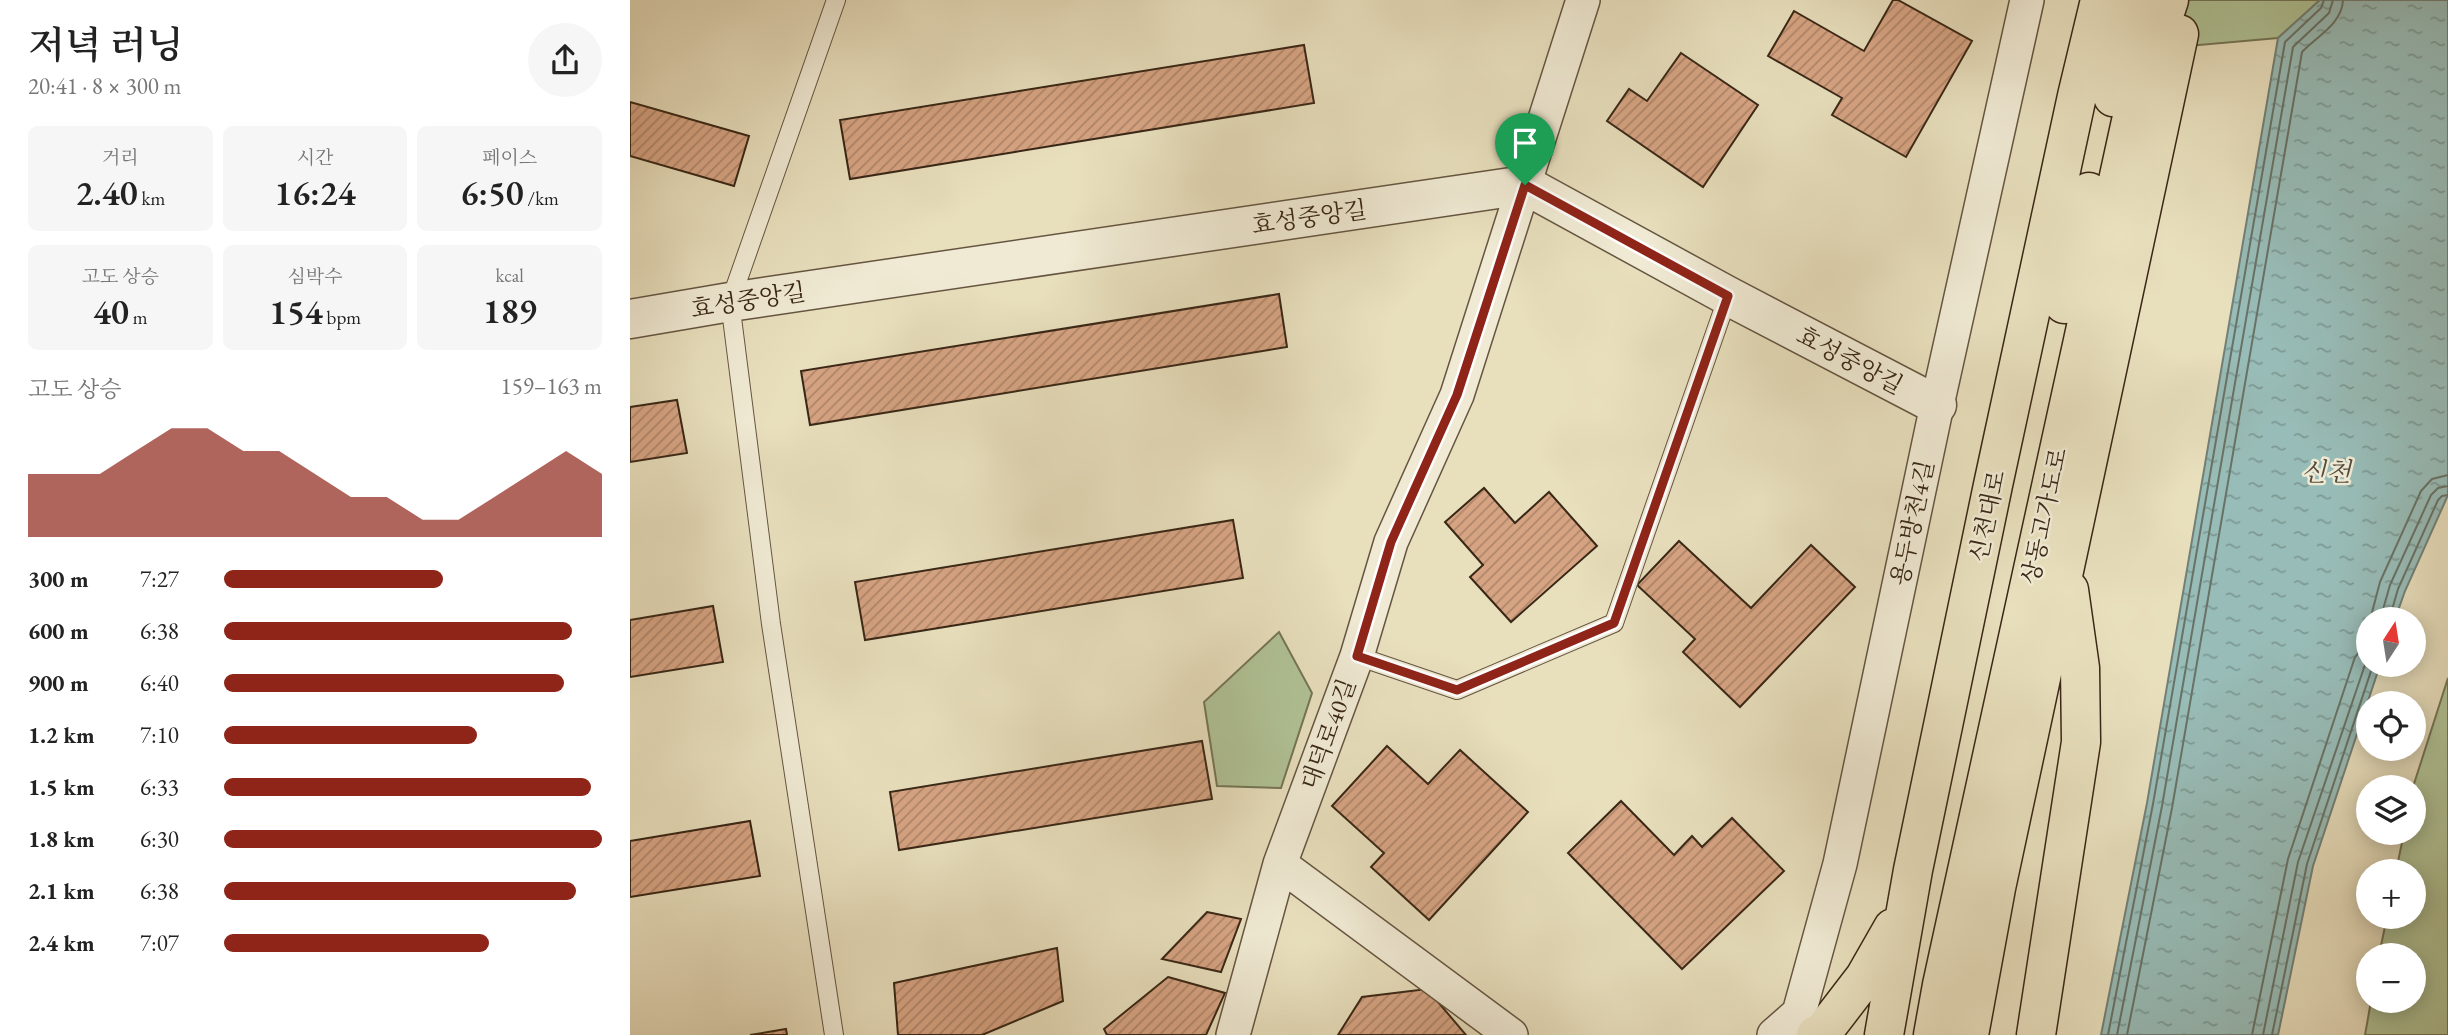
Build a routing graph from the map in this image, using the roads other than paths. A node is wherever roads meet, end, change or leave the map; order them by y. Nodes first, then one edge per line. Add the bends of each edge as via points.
1 (836, 0) edge
2 (1583, 0) edge
3 (2027, 0) edge
4 (2100, 0) edge
5 (2137, 0) edge
6 (2169, 0) edge
7 (2181, 0) edge
8 (1525, 185) junction
9 (1728, 296) junction
10 (730, 302) junction
11 (630, 319) edge
12 (1937, 405) junction
13 (2065, 565) junction
14 (1357, 656) junction
15 (1997, 674) junction
16 (1280, 864) junction
17 (1908, 902) junction
18 (2036, 1028) edge
19 (834, 1035) edge
20 (1233, 1035) edge
21 (1511, 1035) edge
22 (1774, 1035) edge
23 (1816, 1035) edge
24 (1884, 1035) edge
25 (1909, 1035) edge
26 (1933, 1035) edge
27 (1969, 1035) edge

1 - 10 lane
2 - 8 street, 대덕로40길
3 - 12 street, 용두방천4길
4 - 17 highway, 신천대로 via 1996,471
5 - 15 highway, 상동고가도로 via 2077,244
6 - 15 highway, 상동고가도로 via 2135,103
7 - 13 highway via 2178,47
8 - 9 street, 효성중앙길
8 - 10 street, 효성중앙길
8 - 14 street, 대덕로40길 via 1457,395 1391,542
9 - 12 street, 효성중앙길
9 - 14 lane via 1614,623 1457,690
10 - 11 street, 효성중앙길
10 - 19 lane via 771,624
12 - 22 street, 용두방천4길 via 1833,889 1799,1013
13 - 18 highway via 2080,668 2081,742
13 - 27 highway
14 - 16 street, 대덕로40길
15 - 25 highway, 상동고가도로
15 - 26 highway, 상동고가도로
16 - 20 street, 대덕로40길
16 - 21 street
17 - 23 highway via 1865,977
17 - 24 highway, 신천대로

